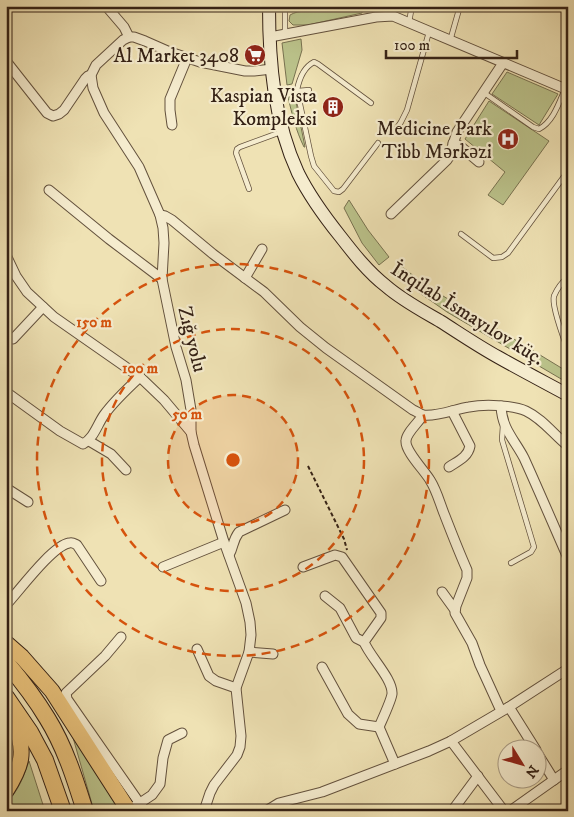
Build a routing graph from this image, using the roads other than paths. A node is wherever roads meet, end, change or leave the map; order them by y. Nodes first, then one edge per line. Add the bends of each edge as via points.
1 (106, 6) edge
2 (269, 6) edge
3 (285, 6) edge
4 (316, 6) edge
5 (333, 6) edge
6 (412, 6) edge
7 (460, 6) edge
8 (409, 22) junction
9 (430, 32) junction
10 (286, 34) junction
11 (129, 37) junction
12 (270, 37) junction
13 (450, 41) junction
14 (187, 58) junction
15 (6, 61) edge
16 (503, 63) junction
17 (272, 69) junction
18 (92, 75) junction
19 (297, 90) junction
20 (309, 90) dead end
21 (567, 90) edge
22 (483, 92) junction
23 (275, 93) junction
24 (371, 103) dead end
25 (172, 125) dead end
26 (282, 131) junction
27 (395, 131) dead end
28 (378, 143) dead end
29 (453, 143) junction
30 (479, 162) dead end
31 (568, 172) edge
32 (249, 189) dead end
33 (49, 190) dead end
34 (160, 214) junction
35 (391, 214) dead end
36 (461, 234) dead end
37 (262, 249) dead end
38 (6, 255) edge
39 (568, 277) edge
40 (245, 278) junction
41 (162, 279) junction
42 (43, 307) junction
43 (12, 339) dead end
44 (568, 350) edge
45 (140, 378) junction
46 (6, 392) edge
47 (568, 395) edge
48 (501, 406) junction
49 (452, 411) junction
50 (423, 415) junction
51 (504, 424) junction
52 (191, 432) junction
53 (89, 441) junction
54 (568, 446) edge
55 (449, 467) dead end
56 (126, 470) dead end
57 (6, 488) edge
58 (28, 502) dead end
59 (285, 510) dead end
60 (224, 542) junction
61 (229, 555) junction
62 (568, 558) edge
63 (511, 563) dead end
64 (164, 567) dead end
65 (303, 567) dead end
66 (101, 581) dead end
67 (442, 592) dead end
68 (325, 596) dead end
69 (6, 605) edge
70 (455, 610) junction
71 (121, 637) dead end
72 (364, 642) junction
73 (6, 643) edge
74 (196, 649) dead end
75 (249, 652) junction
76 (273, 654) dead end
77 (6, 662) edge
78 (322, 667) dead end
79 (566, 670) dead end
80 (236, 688) junction
81 (6, 697) edge
82 (6, 706) edge
83 (509, 707) junction
84 (501, 711) junction
85 (379, 727) junction
86 (182, 734) dead end
87 (530, 740) edge
88 (451, 741) junction
89 (395, 764) junction
90 (546, 767) edge
91 (568, 770) edge
92 (478, 776) junction
93 (554, 780) junction
94 (6, 791) edge
95 (136, 808) edge
96 (63, 811) edge
97 (85, 811) edge
98 (204, 811) edge
99 (266, 811) edge
100 (452, 811) edge
101 (504, 811) edge
102 (510, 811) edge

1 - 11 street
2 - 12 main road, İnqilab İsmayılov küç.
3 - 10 lane
4 - 5 lane
6 - 8 lane
7 - 13 lane
8 - 9 street
8 - 10 street via 383,16
9 - 13 street
9 - 27 lane via 407,110
10 - 12 street
11 - 14 street
11 - 18 street via 96,65
12 - 17 main road, İnqilab İsmayılov küç.
13 - 16 street
14 - 17 street via 245,71
14 - 25 street via 170,99
15 - 18 street via 47,113 53,116 64,110 85,79
16 - 21 street
16 - 22 street
17 - 23 main road, İnqilab İsmayılov küç.
18 - 34 street, Zığ yolu via 93,88 104,113 138,167
19 - 20 lane
19 - 23 lane
19 - 24 lane via 304,71 314,62
19 - 28 lane via 312,161 334,191 344,188
21 - 22 lane via 554,114 539,129
22 - 29 street
23 - 26 main road, İnqilab İsmayılov küç.
26 - 32 lane via 237,149
26 - 47 main road, İnqilab İsmayılov küç. via 310,195 373,275 395,294 496,356
29 - 30 street
29 - 35 street via 450,157
31 - 36 lane via 502,257 494,258
33 - 41 street
34 - 40 street
34 - 41 street, Zığ yolu via 164,243
37 - 40 street
38 - 42 street via 27,292
39 - 44 lane via 554,298 554,308
40 - 50 street via 326,348
41 - 52 street, Zığ yolu via 186,380
42 - 43 street
42 - 45 street
45 - 52 street
45 - 53 street via 103,416
46 - 53 street via 60,432 83,444
48 - 49 street via 470,406
48 - 51 street
48 - 54 street via 528,412
49 - 50 street
49 - 55 street via 470,446 465,457
50 - 70 street via 406,441 409,453 434,486 467,570
51 - 62 street via 523,457
51 - 63 lane via 502,440 534,547
52 - 60 street, Zığ yolu
53 - 56 street via 110,454
57 - 58 street
59 - 61 street via 239,532
60 - 61 street, Zığ yolu
60 - 64 street
61 - 75 street, Zığ yolu via 246,602 251,635
65 - 72 street via 336,555 342,557 381,613 381,618
66 - 69 street via 72,542 51,554
67 - 70 street
68 - 72 street via 340,608 356,638
70 - 84 street
71 - 95 street via 66,693
72 - 85 street via 390,683 392,694
73 - 95 highway via 52,691
74 - 80 street via 209,676
75 - 76 street
75 - 80 street, Zığ yolu
77 - 97 highway via 48,719 77,784
78 - 85 street via 348,714 359,724
79 - 83 street
80 - 98 street, Zığ yolu via 240,747 214,785
81 - 96 highway via 45,760
82 - 94 highway via 21,739 22,755
83 - 84 street
83 - 87 street
84 - 88 street
85 - 89 street
86 - 95 street via 168,740 160,784
88 - 89 street
88 - 92 street
89 - 99 street via 322,792 279,803
90 - 93 street
91 - 93 street
92 - 100 street
92 - 101 street
93 - 102 street

